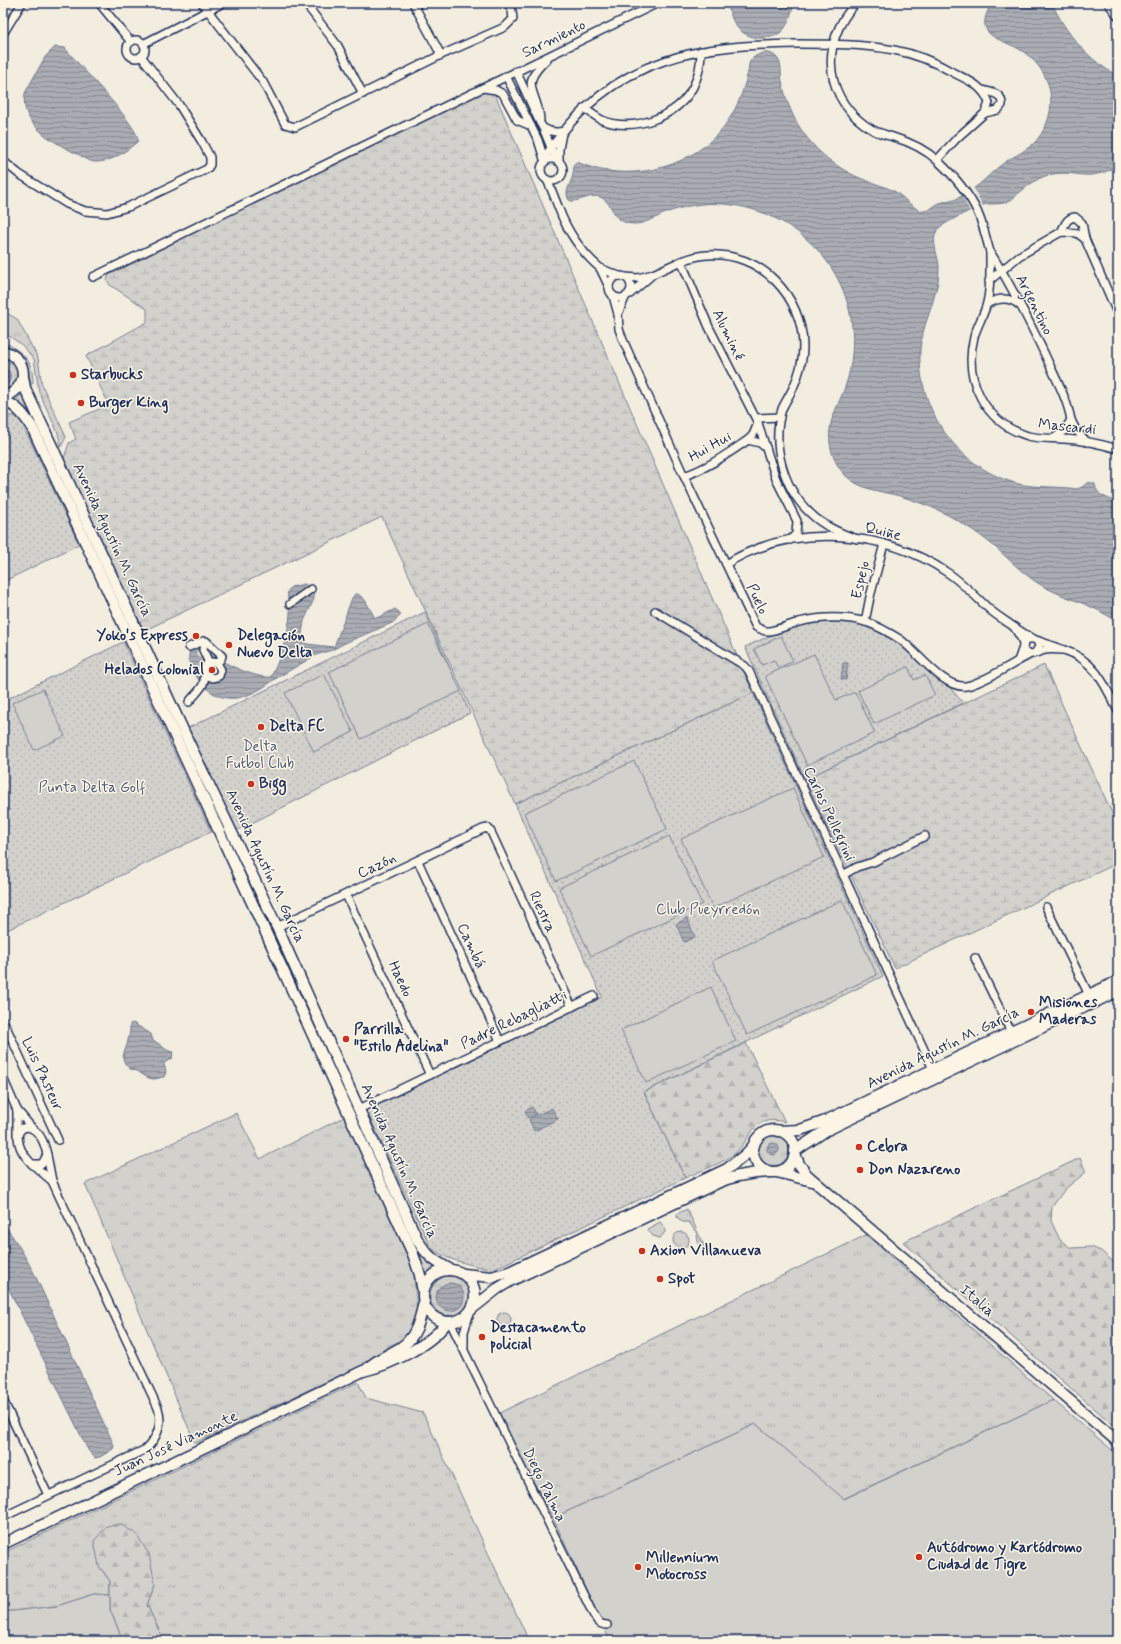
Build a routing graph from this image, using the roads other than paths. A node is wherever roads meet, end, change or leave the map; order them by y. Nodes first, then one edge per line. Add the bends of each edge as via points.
1 (22, 3) edge
2 (100, 3) edge
3 (202, 3) edge
4 (223, 3) edge
5 (305, 3) edge
6 (413, 3) edge
7 (508, 3) edge
8 (658, 3) edge
9 (856, 3) edge
10 (1108, 3) edge
11 (208, 10) junction
12 (1118, 16) edge
13 (3, 34) edge
14 (131, 42) junction
15 (144, 44) junction
16 (833, 44) junction
17 (701, 51) junction
18 (553, 53) junction
19 (441, 55) junction
20 (141, 56) junction
21 (516, 72) junction
22 (506, 76) junction
23 (483, 88) junction
24 (983, 90) junction
25 (363, 94) junction
26 (584, 108) junction
27 (985, 113) junction
28 (531, 126) junction
29 (542, 126) junction
30 (563, 131) junction
31 (551, 147) junction
32 (544, 159) junction
33 (937, 160) junction
34 (3, 161) edge
35 (558, 161) junction
36 (547, 180) junction
37 (558, 180) junction
38 (555, 195) junction
39 (1061, 232) junction
40 (1085, 239) junction
41 (990, 252) junction
42 (681, 261) junction
43 (600, 268) junction
44 (1002, 271) junction
45 (653, 274) junction
46 (622, 276) junction
47 (93, 277) dead end
48 (989, 281) junction
49 (609, 287) junction
50 (613, 296) junction
51 (627, 296) junction
52 (987, 304) junction
53 (1022, 307) junction
54 (618, 314) junction
55 (1118, 315) edge
56 (3, 351) edge
57 (23, 377) junction
58 (3, 398) edge
59 (780, 417) junction
60 (1071, 420) junction
61 (757, 421) junction
62 (1051, 438) junction
63 (748, 440) junction
64 (1087, 442) junction
65 (766, 448) junction
66 (1118, 449) edge
67 (684, 476) junction
68 (797, 522) junction
69 (821, 522) junction
70 (820, 536) junction
71 (812, 537) junction
72 (857, 539) junction
73 (790, 540) junction
74 (884, 544) junction
75 (726, 564) junction
76 (311, 589) dead end
77 (290, 604) dead end
78 (655, 611) dead end
79 (865, 622) junction
80 (1014, 627) junction
81 (1034, 639) junction
82 (204, 641) junction
83 (189, 646) dead end
84 (1023, 646) junction
85 (1064, 650) junction
86 (1033, 654) junction
87 (1018, 661) junction
88 (217, 663) junction
89 (209, 664) junction
90 (206, 675) junction
91 (189, 702) dead end
92 (1118, 711) edge
93 (488, 828) joint
94 (924, 836) dead end
95 (418, 861) junction
96 (843, 875) junction
97 (346, 895) junction
98 (1046, 907) dead end
99 (278, 927) junction
100 (975, 958) dead end
101 (1118, 981) edge
102 (1118, 991) edge
103 (1089, 995) junction
104 (594, 996) dead end
105 (572, 1007) junction
106 (3, 1020) edge
107 (1011, 1032) junction
108 (500, 1041) junction
109 (933, 1069) junction
110 (430, 1075) junction
111 (3, 1078) edge
112 (359, 1109) junction
113 (17, 1110) junction
114 (32, 1128) junction
115 (778, 1131) junction
116 (18, 1137) junction
117 (58, 1140) dead end
118 (754, 1145) junction
119 (795, 1153) junction
120 (47, 1155) junction
121 (32, 1164) junction
122 (774, 1172) junction
123 (52, 1181) junction
124 (816, 1182) junction
125 (451, 1270) junction
126 (464, 1274) junction
127 (423, 1292) junction
128 (424, 1302) junction
129 (471, 1310) junction
130 (448, 1322) junction
131 (464, 1349) junction
132 (363, 1371) junction
133 (3, 1400) edge
134 (1118, 1442) edge
135 (48, 1495) junction
136 (3, 1517) edge
137 (3, 1544) edge
138 (606, 1625) dead end

1 - 13 street
2 - 14 street
3 - 11 street
4 - 11 street
5 - 25 street via 338,46
6 - 19 street
7 - 19 street via 513,16 511,23
8 - 18 street, Sarmiento
9 - 16 street via 840,22
10 - 12 street
11 - 15 street
11 - 25 street via 263,82 285,124 290,127 298,126
14 - 15 street via 139,41
14 - 20 street via 128,53 132,57
15 - 20 street
16 - 17 street via 759,45
16 - 24 street via 857,44 912,54 949,70
16 - 33 street via 832,75 840,98 856,118 874,130 920,147
17 - 26 street via 663,61 639,71 605,91
17 - 26 street via 701,65 693,88 676,107 660,117 645,122 622,124 602,120
18 - 21 street, Sarmiento
18 - 29 street via 536,70 531,84
19 - 25 street
20 - 34 street via 189,120 210,157 210,165 128,207 107,213 85,211 67,204
21 - 22 street, Sarmiento
21 - 29 street
22 - 23 street, Sarmiento
22 - 28 street
23 - 28 street via 503,94 517,120
23 - 47 street, Sarmiento
24 - 27 street via 989,102
24 - 27 street via 1001,96 1002,105 998,110
26 - 30 street
27 - 33 street via 956,138
28 - 32 street
29 - 30 street via 548,131
29 - 31 street
30 - 31 street
30 - 35 street
31 - 32 street
31 - 35 street
32 - 35 street
32 - 36 street via 540,171
33 - 41 street via 965,190 977,212
35 - 37 street via 563,171
36 - 37 street
36 - 38 street
37 - 38 street
38 - 43 street via 572,236
39 - 40 street via 1077,233
39 - 40 street via 1065,222 1075,218 1082,223
39 - 44 street via 1019,256
40 - 55 street
41 - 44 street, Argentino
41 - 48 street, Argentino
42 - 45 street
42 - 59 street via 708,255 729,256 746,261 776,281 791,300 801,325 803,349 798,376
42 - 61 street, Aluminé via 708,327
43 - 46 street
43 - 49 street
44 - 48 street
44 - 53 street, Argentino
45 - 46 street via 638,278
45 - 51 street
46 - 49 street via 613,279
46 - 51 street via 631,284
48 - 52 street, Argentino
49 - 50 street
50 - 51 street
50 - 54 street, Puelo
51 - 54 street
52 - 53 street via 1006,298 1014,300
52 - 62 street, Mascardi via 972,346 971,370 976,389 983,402 1004,423 1026,435
53 - 60 street, Argentino via 1059,385
54 - 67 street, Puelo via 623,340
56 - 57 main road, Avenida Agustín M. García via 11,354 21,364
57 - 58 main road via 16,390
57 - 99 main road, Avenida Agustín M. García via 25,388 122,598
58 - 127 main road, Avenida Agustín M. García via 14,404 32,427 413,1254
59 - 61 street
59 - 69 street via 778,447 785,474 799,502
60 - 62 street via 1064,432
60 - 64 street, Argentino
61 - 63 street via 753,435
61 - 65 street, Aluminé
62 - 64 street, Mascardi
63 - 65 street via 760,443
63 - 67 street, Hui Hui via 716,462
64 - 66 street, Mascardi
65 - 68 street, Aluminé via 776,479
67 - 75 street, Puelo
68 - 71 street, Aluminé
68 - 73 street via 796,534
69 - 70 street via 823,531
69 - 72 street
70 - 71 street, Quiñe
70 - 72 street, Quiñe
71 - 73 street, Quiñe
72 - 74 street, Quiñe
73 - 75 street, Quiñe via 756,549
74 - 79 street, Espejo
74 - 80 street, Quiñe via 936,566
75 - 79 street, Puelo via 753,622 760,630 770,631 799,622 828,618
76 - 77 street
78 - 96 street, Carlos Pellegrini via 745,666 749,671
79 - 87 street, Puelo via 901,640 942,678 955,686 968,686
80 - 81 street, Quiñe
80 - 84 street
81 - 84 street via 1027,639
81 - 85 street, Quiñe
81 - 86 street via 1039,647
82 - 83 street
82 - 88 street via 222,656
82 - 89 street via 203,650
84 - 86 street via 1026,653
84 - 87 street
85 - 86 street, Puelo via 1046,650
85 - 92 street, Quiñe via 1092,666
86 - 87 street, Puelo
88 - 89 street
88 - 90 street via 221,670 219,676 214,678
89 - 90 street via 204,671
90 - 91 street via 203,685
93 - 95 street, Cazón
93 - 105 street, Riestra
94 - 96 street
95 - 97 street, Cazón
95 - 108 street, Cambá
96 - 109 street, Carlos Pellegrini
97 - 99 street, Cazón
97 - 110 street, Haedo
98 - 103 street
99 - 112 main road, Avenida Agustín M. García
100 - 107 street
101 - 103 main road, Avenida Agustín M. García
102 - 119 main road, Avenida Agustín M. García via 826,1131
103 - 107 main road, Avenida Agustín M. García
104 - 105 street, Padre Rebagliatti
105 - 108 street, Padre Rebagliatti
106 - 117 street, Luis Pasteur
107 - 109 main road, Avenida Agustín M. García
108 - 110 street, Padre Rebagliatti
109 - 115 main road, Avenida Agustín M. García via 810,1127
110 - 112 street, Padre Rebagliatti
111 - 113 street
112 - 125 main road, Avenida Agustín M. García via 423,1249 432,1259
113 - 114 street
113 - 116 street
114 - 116 street via 23,1128
114 - 120 street via 39,1136
115 - 118 main road via 765,1132
115 - 119 main road via 793,1142
116 - 121 street via 21,1150
118 - 122 main road via 756,1161 760,1166
118 - 126 main road via 746,1155 727,1169 509,1272 491,1277
119 - 122 main road via 789,1166
119 - 124 main road, Italia via 803,1171
120 - 121 street via 42,1164
120 - 123 street
121 - 123 street
122 - 124 main road, Italia
122 - 129 main road via 746,1173 730,1177 512,1280
123 - 135 street via 161,1416 156,1438 146,1449
124 - 134 main road, Italia
125 - 126 main road
125 - 127 main road via 443,1270 430,1278
126 - 129 main road via 470,1279 476,1294
127 - 128 main road
128 - 130 main road via 430,1314
128 - 132 main road, Juan José Viamonte via 409,1342
129 - 130 main road via 460,1320
129 - 131 street, Diego Palma via 464,1332
130 - 131 street, Diego Palma
130 - 132 main road, Juan José Viamonte via 397,1360
131 - 138 street, Diego Palma via 592,1612 601,1625
132 - 137 main road, Juan José Viamonte
133 - 135 street
135 - 136 street

